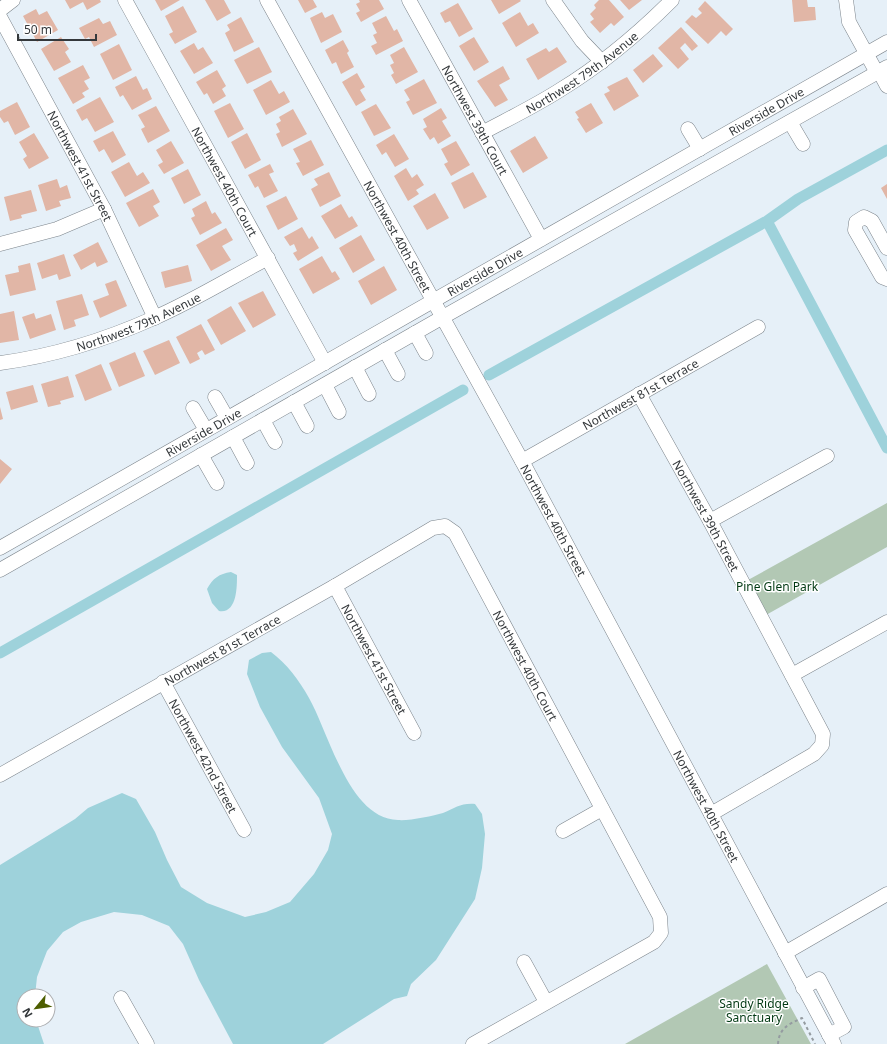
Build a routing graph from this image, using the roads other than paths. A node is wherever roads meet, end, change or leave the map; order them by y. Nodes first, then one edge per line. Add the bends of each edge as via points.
1 (13, 0) edge
2 (125, 0) edge
3 (267, 0) edge
4 (409, 0) edge
5 (553, 0) edge
6 (672, 0) edge
7 (846, 0) edge
8 (0, 10) edge
9 (0, 17) edge
10 (887, 42) edge
11 (866, 54) junction
12 (602, 62) junction
13 (881, 70) edge
14 (887, 86) edge
15 (790, 122) junction
16 (688, 129) dead end
17 (482, 133) junction
18 (803, 144) dead end
19 (700, 149) junction
20 (104, 208) junction
21 (541, 239) junction
22 (0, 244) edge
23 (887, 248) edge
24 (268, 258) junction
25 (887, 278) edge
26 (434, 301) junction
27 (443, 317) junction
28 (155, 318) junction
29 (758, 327) dead end
30 (415, 333) junction
31 (385, 350) junction
32 (426, 353) dead end
33 (0, 363) edge
34 (325, 363) junction
35 (355, 367) junction
36 (398, 374) dead end
37 (325, 384) junction
38 (369, 394) dead end
39 (639, 394) junction
40 (215, 397) dead end
41 (294, 402) junction
42 (193, 408) dead end
43 (339, 412) dead end
44 (227, 418) junction
45 (263, 420) junction
46 (307, 426) dead end
47 (206, 430) junction
48 (233, 437) junction
49 (275, 442) dead end
50 (201, 455) junction
51 (827, 456) dead end
52 (522, 461) junction
53 (247, 463) dead end
54 (216, 483) dead end
55 (710, 521) junction
56 (445, 526) joint
57 (0, 547) edge
58 (5, 567) edge
59 (335, 586) junction
60 (887, 622) edge
61 (792, 675) junction
62 (162, 682) junction
63 (414, 733) dead end
64 (0, 775) edge
65 (602, 809) junction
66 (712, 814) junction
67 (244, 830) dead end
68 (563, 831) dead end
69 (887, 894) edge
70 (785, 953) junction
71 (524, 962) dead end
72 (803, 988) junction
73 (121, 998) dead end
74 (546, 1002) junction
75 (832, 1005) junction
76 (817, 1012) junction
77 (831, 1040) edge
78 (147, 1044) edge
79 (473, 1044) edge

1 - 8 street
2 - 24 street, Northwest 40th Court
3 - 26 street, Northwest 40th Street
4 - 17 street, Northwest 39th Court
5 - 12 street via 582,41
6 - 12 street, Northwest 79th Avenue
7 - 11 street via 849,22
9 - 20 street, Northwest 41st Street
10 - 11 street, Riverside Drive
11 - 13 street
11 - 19 street, Riverside Drive
12 - 17 street, Northwest 79th Avenue via 560,91
13 - 14 street
13 - 15 street, Riverside Drive
15 - 18 street
15 - 27 street, Riverside Drive
16 - 19 street
17 - 21 street, Northwest 39th Court
19 - 21 street, Riverside Drive
20 - 22 street via 57,229
20 - 28 street, Northwest 41st Street
21 - 26 street, Riverside Drive
23 - 25 street via 872,221 864,218 856,222 855,230 882,277
24 - 28 street, Northwest 79th Avenue
24 - 34 street, Northwest 40th Court
26 - 27 street, Northwest 40th Street
26 - 34 street, Riverside Drive
27 - 30 street, Riverside Drive
27 - 52 street, Northwest 40th Street
28 - 33 street, Northwest 79th Avenue via 72,348
29 - 39 street, Northwest 81st Terrace
30 - 31 street, Riverside Drive
30 - 32 street
31 - 35 street, Riverside Drive
31 - 36 street
34 - 44 street, Riverside Drive
35 - 37 street, Riverside Drive
35 - 38 street
37 - 41 street, Riverside Drive
37 - 43 street
39 - 52 street, Northwest 81st Terrace
39 - 55 street, Northwest 39th Street
40 - 44 street
41 - 45 street, Riverside Drive
41 - 46 street
42 - 47 street
44 - 47 street, Riverside Drive
45 - 48 street, Riverside Drive
45 - 49 street
47 - 57 street, Riverside Drive
48 - 50 street, Riverside Drive
48 - 53 street
50 - 54 street
50 - 58 street, Riverside Drive
51 - 55 street
52 - 66 street, Northwest 40th Street
55 - 61 street, Northwest 39th Street
56 - 59 street, Northwest 81st Terrace via 433,528
56 - 65 street, Northwest 40th Court via 455,533
57 - 58 street
59 - 62 street, Northwest 81st Terrace
59 - 63 street, Northwest 41st Street
60 - 61 street
61 - 66 street, Northwest 39th Street via 823,734 822,745 814,754
62 - 64 street, Northwest 81st Terrace
62 - 67 street, Northwest 42nd Street
65 - 68 street
65 - 74 street, Northwest 40th Court via 660,917 660,933 654,942
66 - 70 street, Northwest 40th Street
69 - 70 street
70 - 72 street, Northwest 40th Street
71 - 74 street
72 - 75 street via 819,979
72 - 76 street, Northwest 40th Street
73 - 78 street
74 - 79 street
75 - 76 street
75 - 77 street via 844,1027
76 - 77 street, Northwest 40th Street

